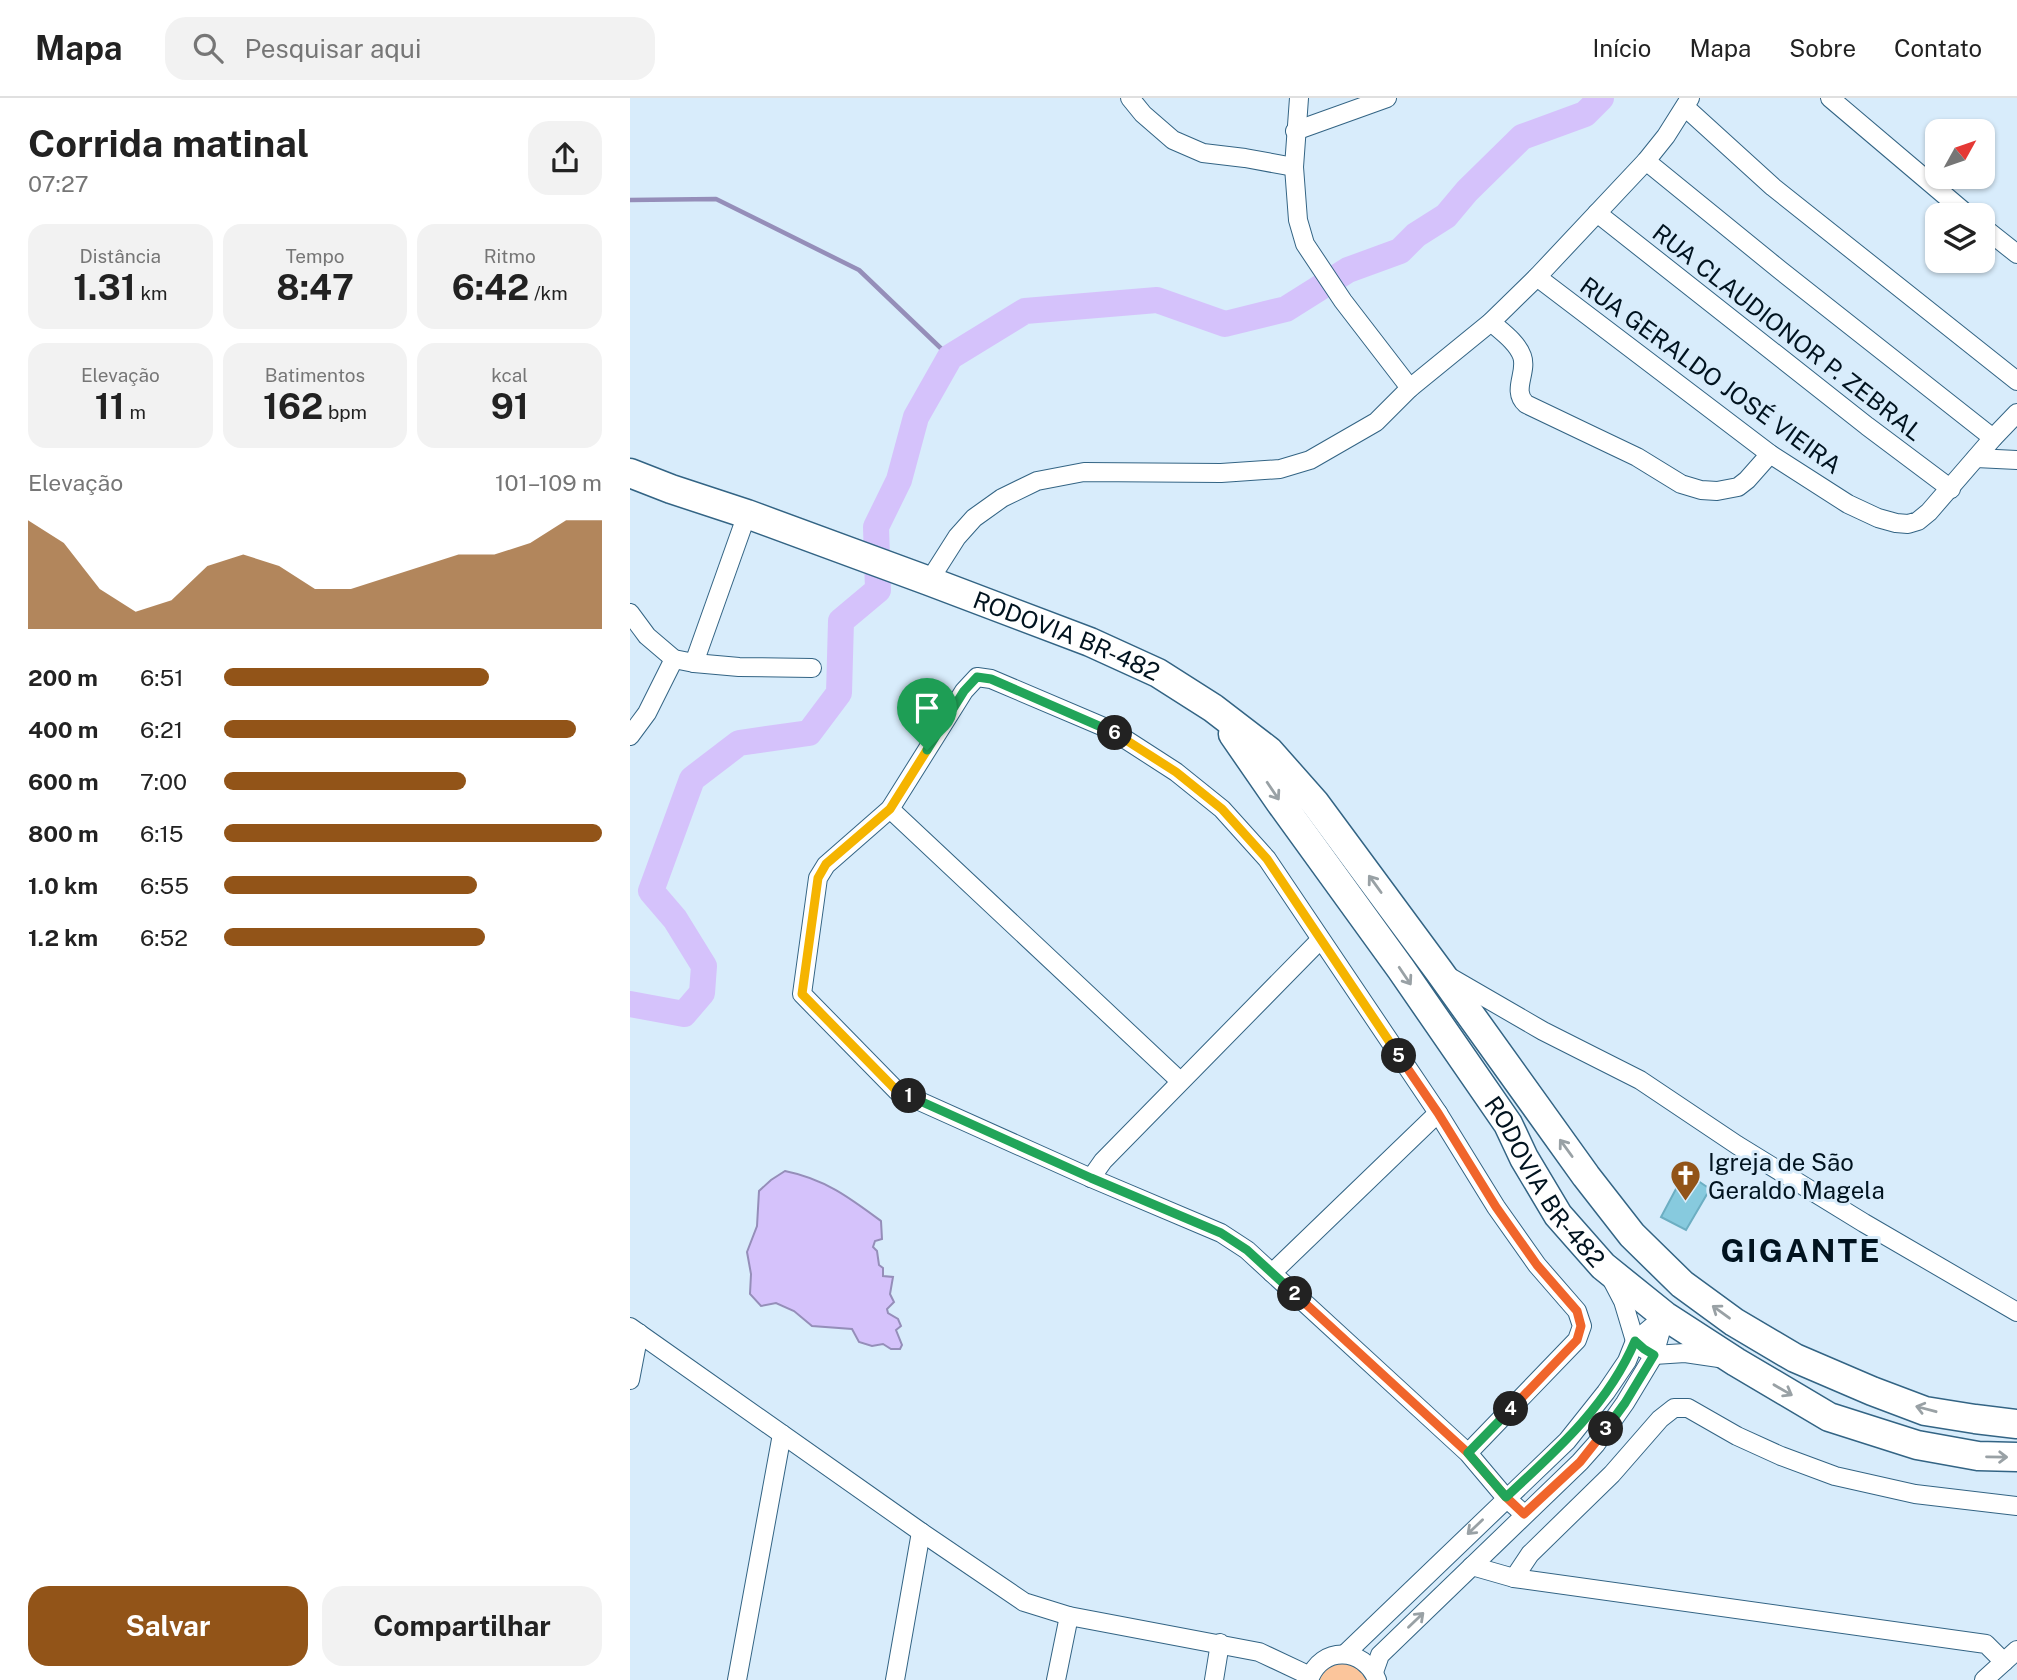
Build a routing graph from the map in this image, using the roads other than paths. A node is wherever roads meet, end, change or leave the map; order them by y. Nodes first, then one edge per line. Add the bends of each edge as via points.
1 (1130, 98) edge
2 (1298, 98) edge
3 (1387, 98) edge
4 (1830, 98) edge
5 (1687, 103) edge
6 (1295, 131) junction
7 (1646, 161) junction
8 (1294, 167) junction
9 (1954, 203) edge
10 (1597, 213) junction
11 (1995, 237) edge
12 (2017, 254) edge
13 (1537, 277) junction
14 (1491, 323) junction
15 (2017, 381) edge
16 (1410, 388) junction
17 (2017, 414) edge
18 (1993, 438) junction
19 (1770, 454) junction
20 (1976, 458) junction
21 (2017, 460) edge
22 (630, 473) edge
23 (1951, 489) junction
24 (747, 514) junction
25 (916, 577) junction
26 (630, 613) edge
27 (674, 659) junction
28 (694, 663) junction
29 (812, 668) dead end
30 (1220, 715) junction
31 (630, 736) edge
32 (890, 809) junction
33 (1320, 940) junction
34 (1439, 971) junction
35 (1180, 1081) junction
36 (1438, 1113) junction
37 (1091, 1178) junction
38 (1603, 1266) junction
39 (1272, 1273) junction
40 (1682, 1284) junction
41 (2017, 1312) edge
42 (1665, 1316) junction
43 (634, 1330) edge
44 (1635, 1341) junction
45 (1654, 1355) junction
46 (1736, 1362) junction
47 (630, 1380) edge
48 (2017, 1424) edge
49 (1578, 1429) junction
50 (782, 1434) junction
51 (1596, 1444) junction
52 (1468, 1453) junction
53 (2017, 1457) edge
54 (1506, 1497) junction
55 (2017, 1506) edge
56 (1524, 1514) junction
57 (921, 1532) junction
58 (1472, 1566) junction
59 (1514, 1578) junction
60 (1069, 1616) junction
61 (1220, 1643) junction
62 (1345, 1654) junction
63 (2011, 1656) edge
64 (1375, 1676) edge
65 (1310, 1678) edge
66 (737, 1680) edge
67 (895, 1680) edge
68 (1056, 1680) edge
69 (1214, 1680) edge
70 (1984, 1680) edge

1 - 8 street via 1173,140 1203,153
2 - 6 street
3 - 6 street
4 - 9 street
5 - 7 street
5 - 15 street via 1773,187
6 - 8 street
7 - 10 street
7 - 18 street
8 - 16 street via 1298,220 1305,244
10 - 13 street
10 - 23 street, RUA CLAUDIONOR P. ZEBRAL
11 - 12 street
13 - 14 street
13 - 19 street, RUA GERALDO JOSÉ VIEIRA
14 - 16 street
14 - 19 street via 1522,355 1521,399 1681,484 1730,489 1747,480
16 - 25 street via 1376,422 1310,460 1280,469 1084,472 1037,481 974,518
17 - 18 street, RUA GERALDO JOSÉ VIEIRA
18 - 20 street, RUA GERALDO JOSÉ VIEIRA
19 - 23 street, RUA GERALDO JOSÉ VIEIRA via 1848,504 1896,523 1918,521
20 - 21 street
20 - 23 street, RUA GERALDO JOSÉ VIEIRA
22 - 24 highway, RODOVIA BR-482
24 - 25 highway, RODOVIA BR-482
24 - 28 street
25 - 30 highway, RODOVIA BR-482 via 1090,642 1158,673
26 - 27 street via 647,636
27 - 28 street
27 - 31 street
28 - 29 street
34 -> 30 highway, RODOVIA BR-482 via 1315,803 1269,751
30 -> 38 highway, RODOVIA BR-482 via 1508,1124 1558,1215
32 - 33 street via 964,691 977,677 991,679 1111,730 1176,772 1222,809 1267,859
32 - 35 street
32 - 37 street via 826,864 818,878 802,994 897,1091
33 - 35 street
33 - 36 street
40 -> 34 highway, RODOVIA BR-482 via 1632,1235 1586,1176
34 - 41 street via 1640,1080 1852,1216
35 - 37 street
36 - 39 street
36 - 52 street via 1496,1207 1577,1311 1581,1326 1577,1340
37 - 39 street via 1221,1233
38 - 42 highway, RODOVIA BR-482
38 - 44 street via 1623,1301
39 - 52 street
40 - 42 highway via 1678,1299
48 -> 40 highway, RODOVIA BR-482 via 1926,1411 1872,1391 1795,1358
42 - 44 street
42 - 45 street
42 - 46 highway, RODOVIA BR-482
43 - 47 street
43 - 50 street
44 - 45 street
44 - 49 street via 1627,1361
45 - 46 street via 1685,1353
45 - 51 street
46 -> 53 highway, RODOVIA BR-482 via 1829,1417 1917,1445 1978,1456
49 - 51 street
49 - 54 street
50 - 57 street
50 - 66 street
51 - 56 street
52 - 54 street
54 - 56 street
54 -> 62 street
55 - 59 street via 1915,1494 1835,1476 1737,1436 1688,1408 1674,1408 1530,1555
56 - 58 street
57 - 60 street via 1024,1602
57 - 67 street
58 - 59 street
64 -> 58 street via 1380,1655
59 - 63 street via 1986,1644
60 - 61 street
60 - 68 street
61 - 65 street via 1259,1652
61 - 69 street
62 - 64 street via 1362,1660
62 - 65 street via 1320,1662
63 - 70 street

